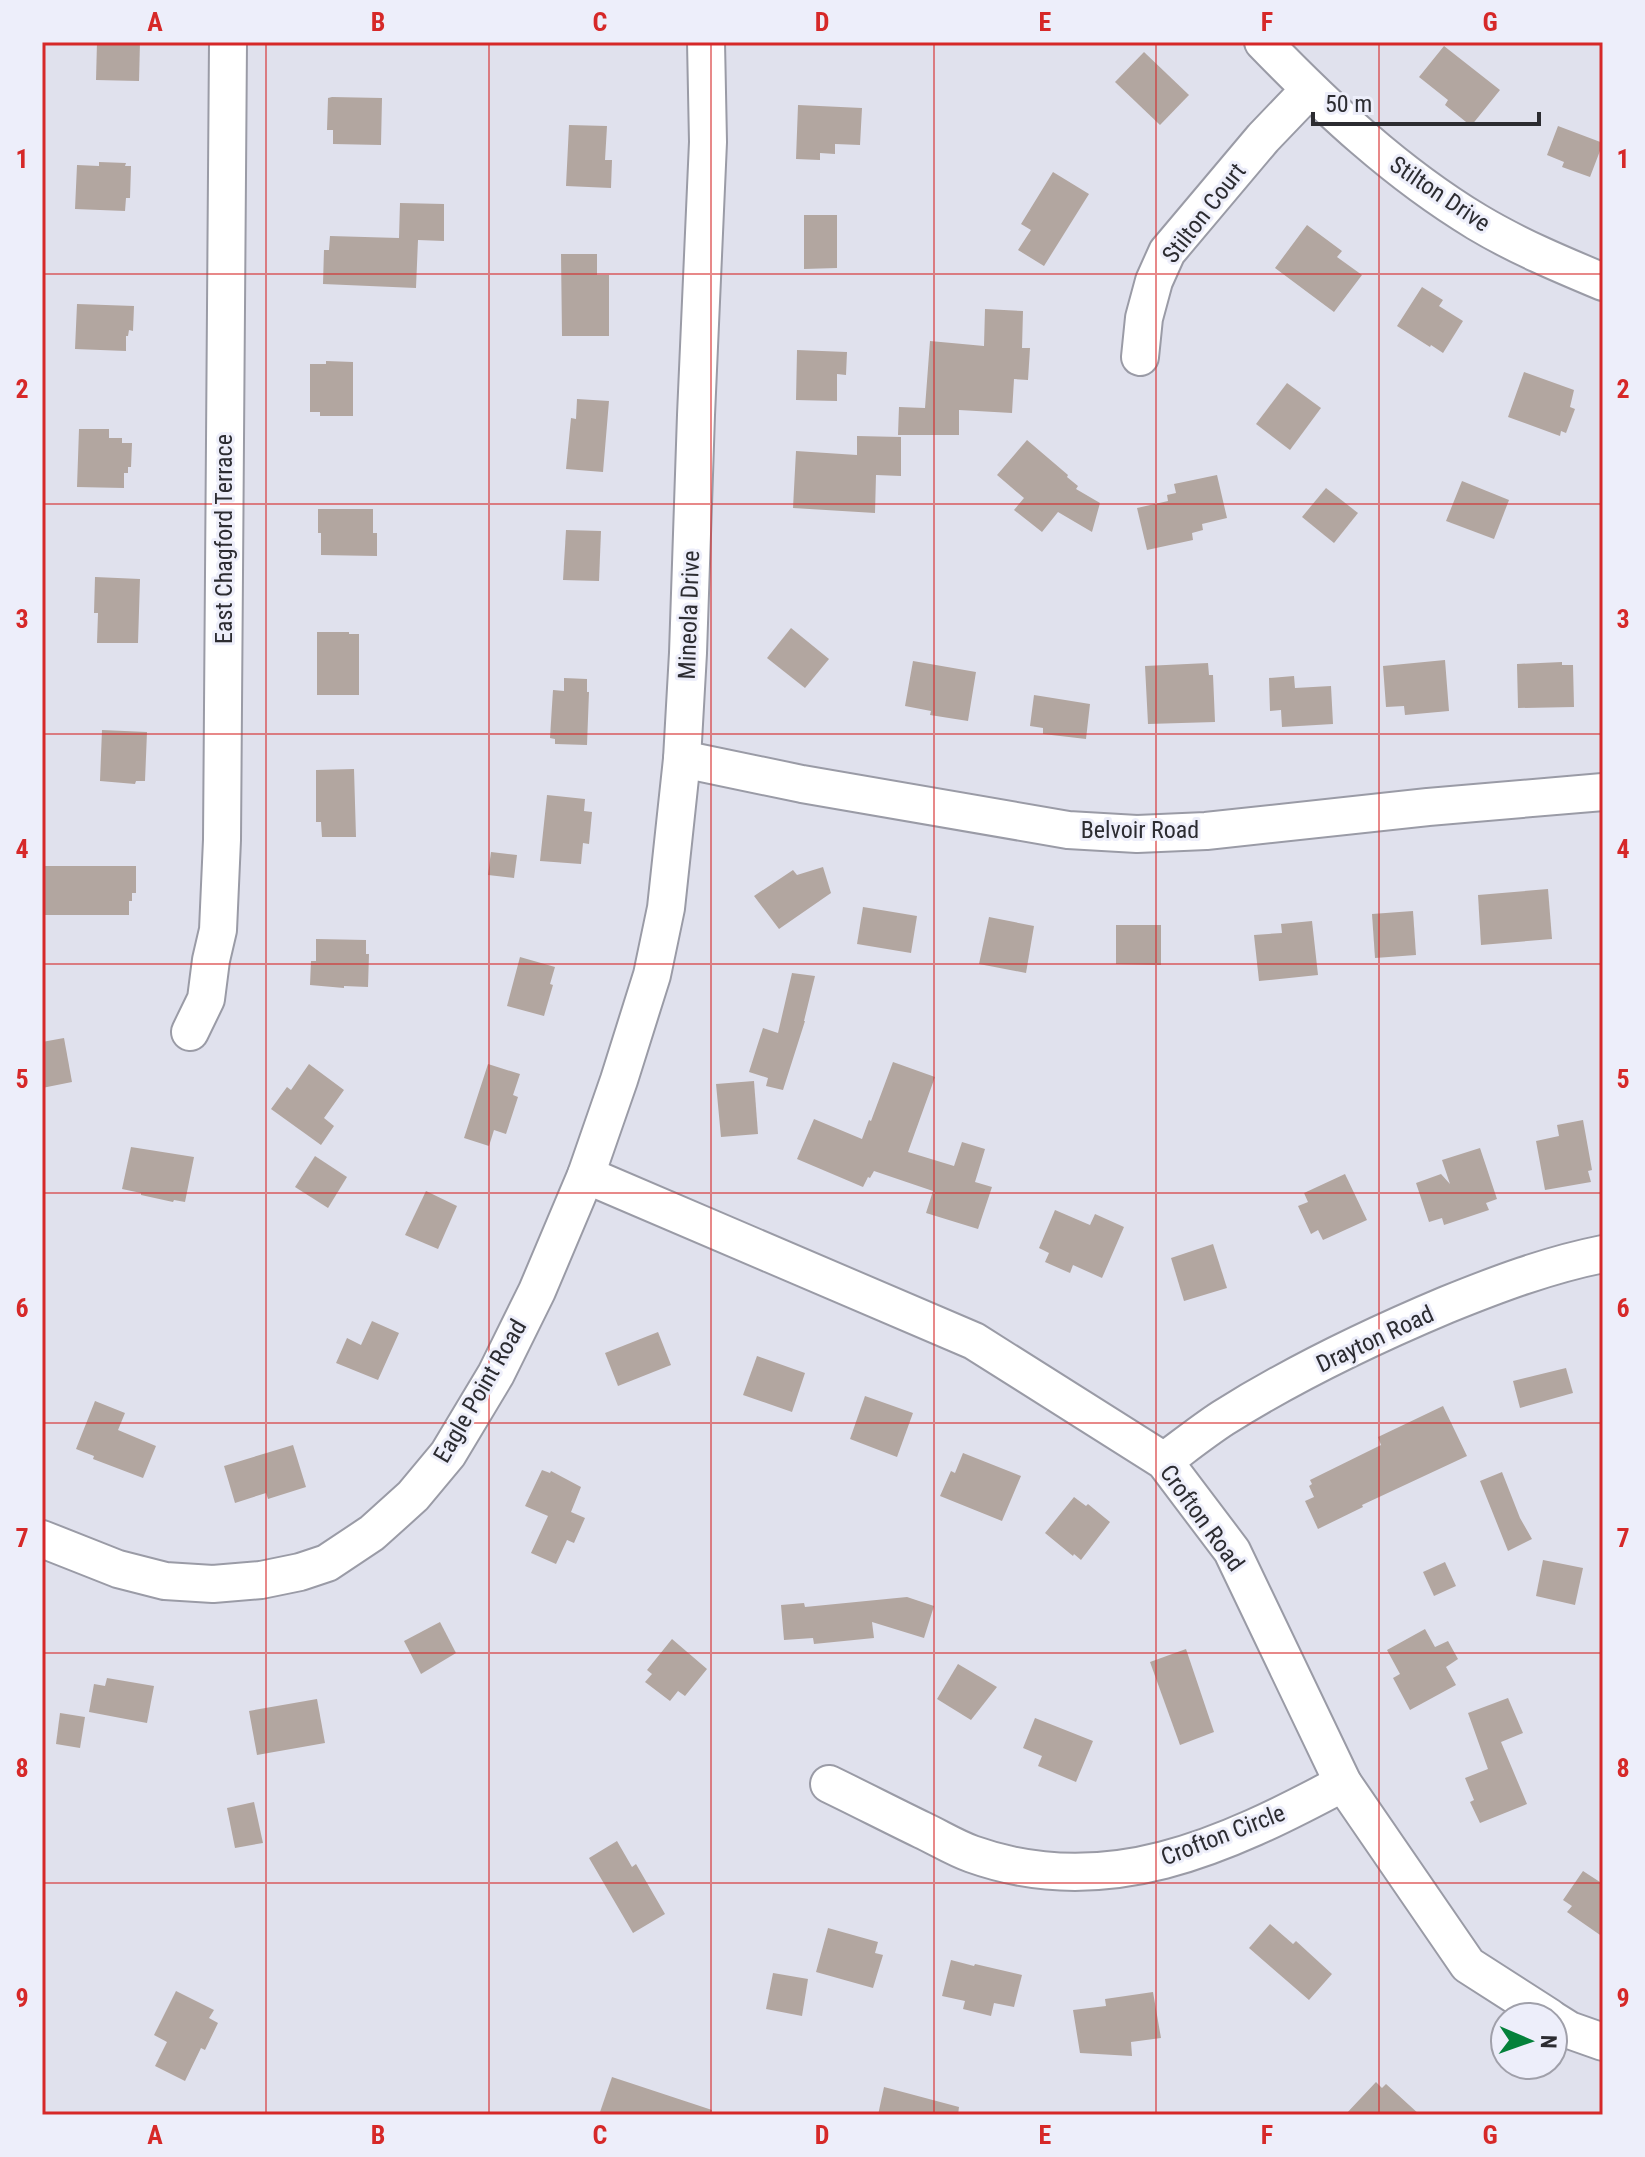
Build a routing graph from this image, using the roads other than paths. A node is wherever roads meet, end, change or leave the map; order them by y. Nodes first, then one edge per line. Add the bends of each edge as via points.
1 (228, 42) edge
2 (706, 42) edge
3 (1263, 42) edge
4 (1309, 90) junction
5 (1603, 282) edge
6 (1140, 357) dead end
7 (682, 759) junction
8 (1603, 792) edge
9 (190, 1032) dead end
10 (586, 1175) junction
11 (1603, 1254) edge
12 (1164, 1461) junction
13 (42, 1539) edge
14 (1343, 1783) junction
15 (829, 1784) dead end
16 (1524, 2001) edge
17 (1569, 2030) edge
18 (1603, 2042) edge

1 - 9 street, East Chagford Terrace via 222,840 218,930 206,999
2 - 7 street, Mineola Drive via 708,142
3 - 4 street, Stilton Drive
4 - 5 street, Stilton Drive via 1358,135 1477,222
4 - 6 street, Stilton Court via 1167,252 1144,318
7 - 8 street, Belvoir Road via 1068,830 1137,834
7 - 10 street, Mineola Drive via 666,908 652,975
10 - 12 street, Crofton Road via 974,1341
10 - 13 street, Eagle Point Road via 496,1374 448,1454 372,1533 327,1563 300,1572 213,1584 165,1581 118,1569
11 - 12 street, Drayton Road via 1511,1279 1384,1331 1271,1390
12 - 14 street, Crofton Road via 1232,1551
14 - 15 street, Crofton Circle via 1168,1860 1070,1874 1024,1869 970,1854
14 - 16 street, Crofton Road via 1468,1965
17 - 18 street, Crofton Road

